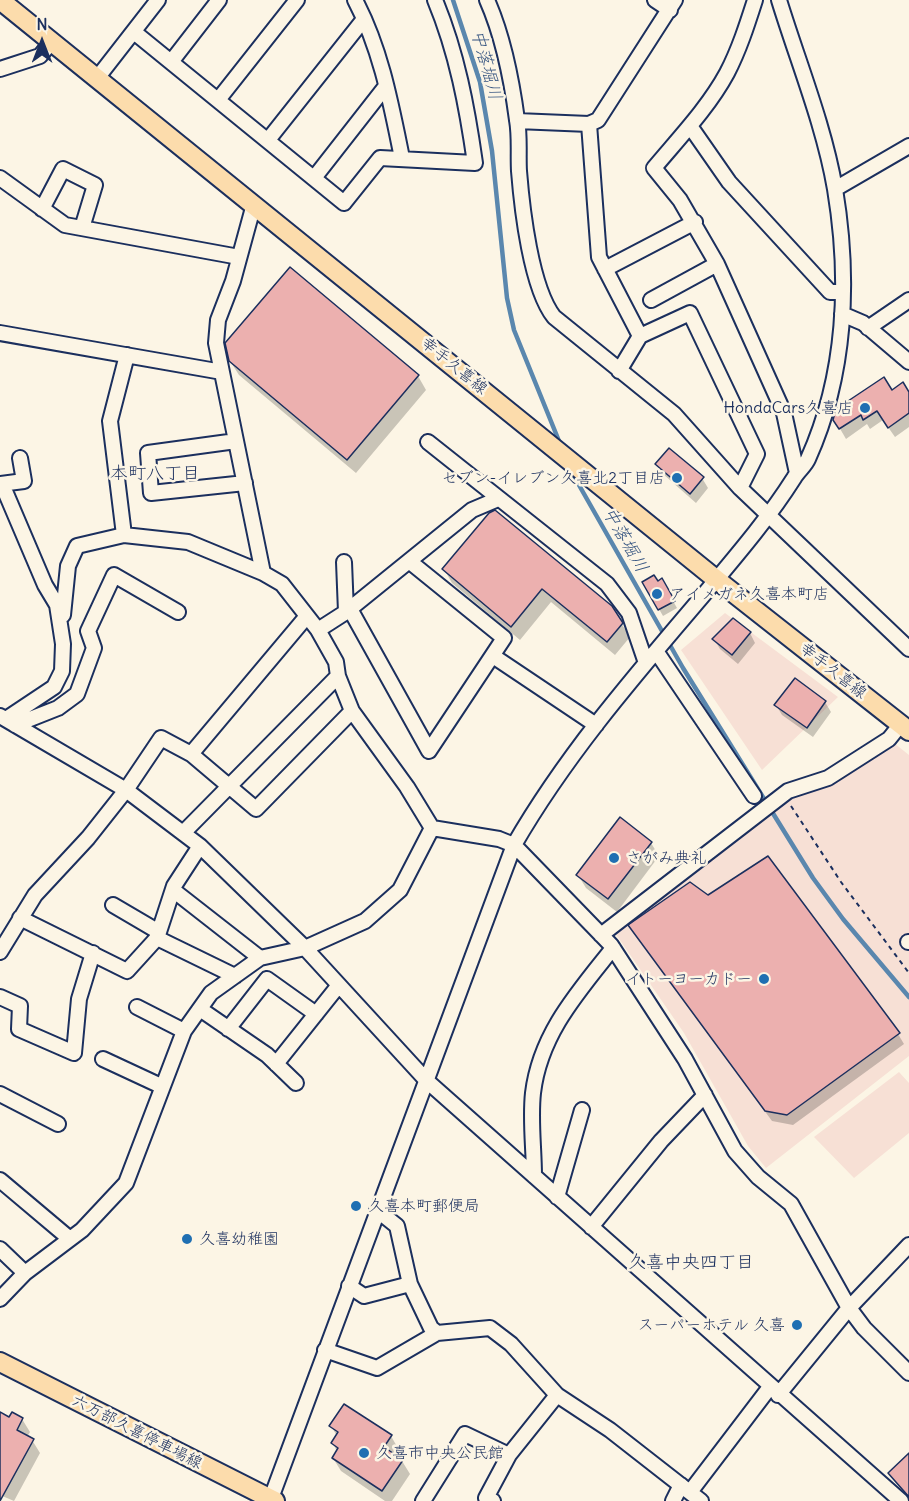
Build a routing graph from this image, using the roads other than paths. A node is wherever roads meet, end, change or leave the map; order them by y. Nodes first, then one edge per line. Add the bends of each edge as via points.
1 (0, 0) edge
2 (158, 0) edge
3 (219, 0) edge
4 (297, 0) edge
5 (355, 0) edge
6 (435, 0) edge
7 (655, 0) edge
8 (755, 0) edge
9 (779, 0) edge
10 (491, 1) edge
11 (672, 5) edge
12 (364, 19) junction
13 (134, 32) junction
14 (52, 41) junction
15 (171, 62) junction
16 (0, 69) edge
17 (98, 77) junction
18 (386, 86) junction
19 (218, 100) junction
20 (517, 121) junction
21 (589, 124) junction
22 (690, 126) junction
23 (268, 140) junction
24 (909, 146) edge
25 (402, 158) junction
26 (0, 178) edge
27 (314, 178) junction
28 (835, 189) junction
29 (254, 204) junction
30 (42, 209) junction
31 (695, 222) junction
32 (82, 228) junction
33 (239, 257) junction
34 (717, 264) junction
35 (605, 269) junction
36 (842, 292) junction
37 (651, 300) dead end
38 (909, 300) edge
39 (842, 314) junction
40 (868, 328) junction
41 (0, 333) edge
42 (640, 336) junction
43 (127, 355) junction
44 (909, 362) edge
45 (620, 371) junction
46 (222, 372) junction
47 (236, 441) junction
48 (428, 442) dead end
49 (20, 458) dead end
50 (797, 474) junction
51 (245, 483) junction
52 (1, 484) edge
53 (740, 488) junction
54 (498, 499) junction
55 (770, 516) junction
56 (124, 535) junction
57 (409, 561) junction
58 (344, 562) dead end
59 (263, 573) junction
60 (717, 579) junction
61 (348, 610) junction
62 (178, 612) dead end
63 (307, 616) junction
64 (318, 630) junction
65 (61, 632) junction
66 (909, 649) edge
67 (656, 651) junction
68 (493, 656) junction
69 (646, 663) junction
70 (338, 676) junction
71 (352, 711) junction
72 (7, 720) edge
73 (596, 725) junction
74 (905, 727) edge
75 (191, 754) junction
76 (227, 786) junction
77 (126, 790) junction
78 (754, 796) dead end
79 (432, 828) junction
80 (183, 833) junction
81 (514, 845) junction
82 (200, 846) junction
83 (173, 890) junction
84 (113, 905) dead end
85 (20, 918) junction
86 (4, 933) edge
87 (158, 935) junction
88 (601, 935) junction
89 (305, 948) junction
90 (613, 948) junction
91 (0, 952) edge
92 (93, 953) junction
93 (260, 958) junction
94 (235, 976) junction
95 (339, 985) junction
96 (0, 996) edge
97 (137, 1007) dead end
98 (200, 1010) junction
99 (316, 1014) junction
100 (228, 1029) junction
101 (184, 1031) junction
102 (103, 1059) dead end
103 (276, 1064) junction
104 (427, 1081) junction
105 (296, 1083) dead end
106 (162, 1086) junction
107 (0, 1094) edge
108 (705, 1095) junction
109 (582, 1110) dead end
110 (58, 1124) dead end
111 (534, 1176) junction
112 (0, 1180) edge
113 (557, 1197) junction
114 (377, 1210) junction
115 (591, 1227) junction
116 (70, 1239) junction
117 (0, 1249) edge
118 (906, 1253) edge
119 (25, 1273) junction
120 (410, 1284) junction
121 (349, 1286) junction
122 (0, 1299) edge
123 (849, 1308) junction
124 (437, 1333) junction
125 (326, 1350) junction
126 (0, 1362) edge
127 (909, 1373) edge
128 (774, 1391) junction
129 (557, 1395) junction
130 (509, 1455) junction
131 (691, 1493) edge
132 (272, 1500) edge
133 (423, 1501) edge
134 (493, 1501) edge
135 (673, 1501) edge
136 (901, 1501) edge

1 - 14 main road, 幸手久喜線
2 - 13 street
3 - 15 street
4 - 19 street
5 - 12 street
6 - 25 street via 458,65 475,163
7 - 11 street
8 - 22 street via 726,74
9 - 28 street via 818,119
10 - 20 street
11 - 21 street via 598,120
12 - 18 street
12 - 23 street
13 - 15 street
13 - 17 street
14 - 16 street via 40,56
14 - 17 main road, 幸手久喜線
15 - 19 street
17 - 29 main road, 幸手久喜線
18 - 25 street
18 - 27 street
19 - 23 street
20 - 21 street
20 - 45 street via 525,225 545,306
21 - 35 street via 599,257
22 - 31 street via 654,168
22 - 36 street via 729,182 830,292
23 - 27 street
24 - 28 street
25 - 27 street via 381,158 345,203
26 - 30 street
28 - 36 street
29 - 33 street
29 - 60 main road, 幸手久喜線
30 - 32 street via 65,225
30 - 32 street via 63,169 95,185
31 - 34 street
31 - 35 street
32 - 33 street
33 - 46 street via 218,320 216,343
34 - 37 street
34 - 50 street via 784,413
35 - 42 street
36 - 39 street
38 - 40 street
39 - 40 street
39 - 50 street via 832,393 807,462
40 - 44 street
41 - 43 street
42 - 45 street
42 - 53 street via 690,313 757,454
43 - 46 street
43 - 56 street via 110,421
45 - 53 street via 674,414
46 - 47 street
47 - 51 street
47 - 51 street via 148,453 151,493
48 - 54 street
49 - 52 street via 24,481
50 - 55 street
51 - 59 street
52 - 65 street via 57,605
53 - 55 street
54 - 57 street via 472,510
54 - 69 street via 607,584 629,613
55 - 60 street
55 - 66 street
56 - 59 street via 188,542
56 - 65 street via 77,546 68,566
57 - 61 street
57 - 68 street via 504,638
58 - 61 street
59 - 63 street via 282,584
60 - 67 street
60 - 74 main road, 幸手久喜線
61 - 64 street
61 - 68 street via 429,751
62 - 72 street via 114,575 88,631 93,648 77,694 57,708
63 - 64 street
63 - 75 street
64 - 70 street via 336,662
65 - 72 street via 62,671 54,687
67 - 69 street
67 - 78 street
68 - 73 street
69 - 73 street
70 - 71 street
70 - 76 street
71 - 76 street via 256,809
71 - 79 street
72 - 77 street
73 - 81 street via 554,778
74 - 88 street via 828,778 788,791
75 - 76 street
75 - 77 street via 162,738
76 - 80 street
77 - 80 street
77 - 85 street via 35,895
79 - 81 street
79 - 89 street via 400,890 365,921
80 - 82 street
81 - 88 street
81 - 104 street
82 - 83 street
82 - 89 street
83 - 87 street
83 - 93 street
84 - 87 street
85 - 86 street
85 - 92 street
86 - 91 street
87 - 92 street via 127,970
87 - 94 street
88 - 90 street
89 - 93 street
89 - 95 street
90 - 108 street
90 - 111 street via 566,1007 542,1052 533,1093
92 - 96 street via 79,999 74,1053 19,1029 20,1006
93 - 94 street
94 - 98 street via 211,993
95 - 99 street
95 - 104 street
97 - 101 street
98 - 100 street
98 - 101 street
99 - 100 street via 267,979
99 - 103 street
100 - 103 street
101 - 106 street
102 - 106 street
103 - 105 street
104 - 111 street
104 - 114 street
106 - 116 street via 126,1183
107 - 110 street
108 - 115 street via 661,1141
108 - 123 street via 742,1161 791,1204
109 - 113 street
111 - 113 street
112 - 116 street
113 - 115 street
114 - 120 street via 397,1226
114 - 121 street
115 - 128 street
116 - 119 street
117 - 119 street
118 - 123 street
119 - 122 street
120 - 121 street via 364,1296
120 - 124 street
121 - 125 street
123 - 127 street
123 - 128 street
124 - 125 street via 377,1368
124 - 129 street via 490,1328 512,1344
125 - 132 street
126 - 132 main road, 六万部久喜停車場線
128 - 131 street
128 - 136 street
129 - 130 street
129 - 131 street
130 - 133 street via 465,1434
130 - 134 street via 486,1498
131 - 135 street

